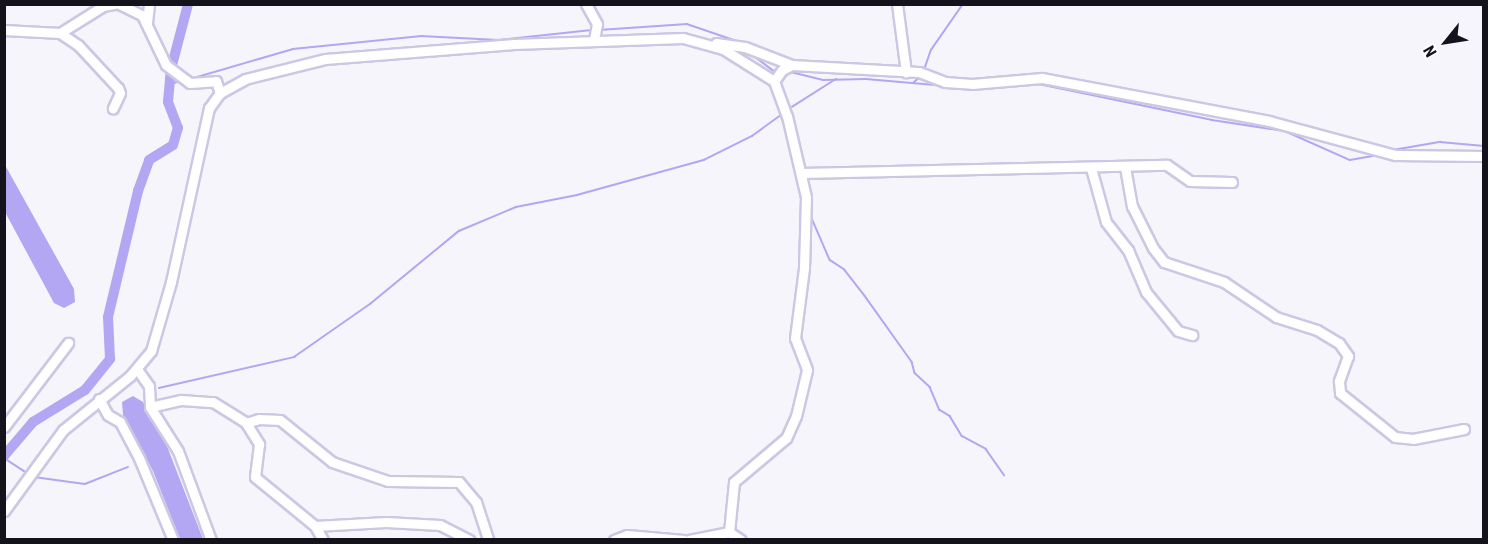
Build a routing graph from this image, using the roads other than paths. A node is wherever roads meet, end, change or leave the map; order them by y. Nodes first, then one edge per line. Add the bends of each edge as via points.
1 (114, 4) edge
2 (119, 4) edge
3 (149, 4) edge
4 (586, 4) edge
5 (897, 4) edge
6 (147, 24) junction
7 (4, 30) edge
8 (60, 33) junction
9 (594, 40) junction
10 (708, 43) junction
11 (792, 65) junction
12 (906, 72) junction
13 (774, 81) junction
14 (220, 93) junction
15 (113, 108) dead end
16 (1484, 156) edge
17 (1125, 167) junction
18 (1091, 168) junction
19 (802, 172) junction
20 (1232, 183) dead end
21 (1192, 335) dead end
22 (68, 343) dead end
23 (137, 369) junction
24 (99, 399) junction
25 (150, 407) junction
26 (246, 423) junction
27 (4, 427) edge
28 (1464, 429) dead end
29 (4, 511) edge
30 (315, 526) junction
31 (729, 532) junction
32 (173, 540) edge
33 (211, 540) edge
34 (323, 540) edge
35 (469, 540) edge
36 (490, 540) edge
37 (496, 540) edge
38 (614, 540) edge
39 (686, 540) edge
40 (741, 540) edge

1 - 8 street via 103,6
2 - 6 street via 136,9
3 - 6 street
4 - 9 street via 597,24
5 - 12 street
6 - 14 street via 166,65 198,86 216,81
7 - 8 street
8 - 15 street via 110,76 120,93
9 - 10 street via 671,38
9 - 14 street via 325,59 245,79
10 - 11 street via 745,47
10 - 13 street
11 - 12 street
11 - 13 street
12 - 16 street via 972,84 1042,78 1269,121 1395,155
13 - 19 street
14 - 23 street via 209,108 161,323 151,351
17 - 18 street
17 - 20 street via 1167,165 1190,181
17 - 28 street via 1132,206 1164,262 1224,282 1276,317 1317,330 1339,343 1348,356 1339,381 1340,393 1389,434 1404,440
18 - 19 street
18 - 21 street via 1106,222 1128,250 1146,292 1174,327
19 - 31 street via 806,234 795,338 807,370 791,432 734,482
22 - 27 street
23 - 24 street
23 - 25 street via 149,386
24 - 29 street via 63,430
24 - 32 street via 108,415 120,422 139,458
25 - 26 street via 181,400 213,402
25 - 33 street via 178,451
26 - 30 street via 259,444 255,477
26 - 36 street via 280,420 332,462 388,481 459,482 476,502
30 - 34 street
30 - 35 street via 386,522 440,525
31 - 39 street
31 - 40 street
36 - 37 street
38 - 39 street via 627,535

